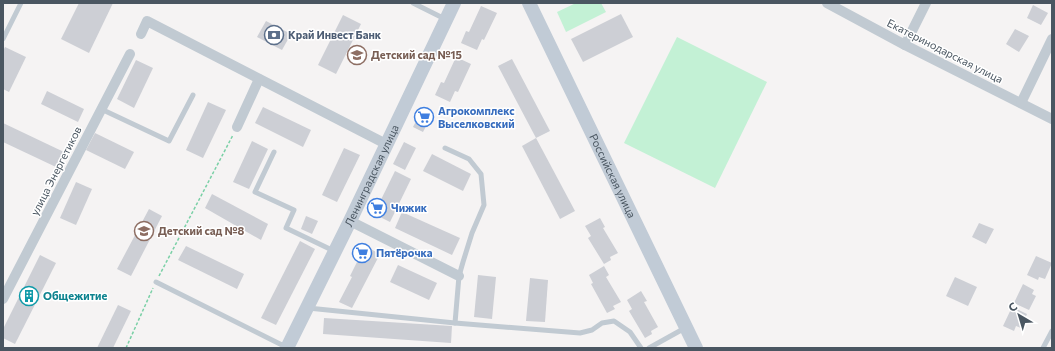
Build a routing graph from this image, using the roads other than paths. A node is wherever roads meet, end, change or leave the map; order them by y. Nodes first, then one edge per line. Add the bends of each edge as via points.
1 (21, 3) edge
2 (413, 3) edge
3 (454, 3) edge
4 (827, 3) edge
5 (926, 3) edge
6 (532, 5) edge
7 (446, 20) junction
8 (141, 34) dead end
9 (3, 38) edge
10 (1052, 39) edge
11 (905, 45) junction
12 (130, 54) dead end
13 (259, 79) junction
14 (193, 95) dead end
15 (1021, 103) junction
16 (101, 110) junction
17 (1052, 119) edge
18 (238, 127) road end
19 (386, 144) junction
20 (445, 148) dead end
21 (274, 152) dead end
22 (350, 221) junction
23 (335, 252) junction
24 (459, 276) junction
25 (156, 282) road end
26 (3, 299) edge
27 (307, 308) junction
28 (455, 324) junction
29 (687, 327) junction
30 (1052, 331) edge
31 (287, 348) edge
32 (640, 348) edge
33 (649, 348) edge
34 (696, 348) edge
35 (1043, 348) edge

1 - 9 lane
2 - 7 lane
3 - 7 street, Ленинградская улица
4 - 11 street, Екатеринодарская улица
5 - 11 street
6 - 29 street, Российская улица
7 - 19 street, Ленинградская улица
8 - 13 street via 147,21
10 - 15 street
11 - 15 street, Екатеринодарская улица
12 - 16 street, улица Энергетиков
13 - 18 street
13 - 19 street
14 - 16 lane via 168,141
15 - 17 street, Екатеринодарская улица
16 - 26 street, улица Энергетиков
19 - 22 street, Ленинградская улица
20 - 24 lane via 469,159 481,174 484,205 472,233
21 - 23 lane via 254,192 294,210 286,228
22 - 23 street, Ленинградская улица
22 - 24 street
23 - 27 street, Ленинградская улица
24 - 28 lane
25 - 31 lane
27 - 28 lane
27 - 31 street, Ленинградская улица
28 - 32 lane via 580,334 602,323 614,321 630,332
29 - 33 lane
29 - 34 street, Российская улица
30 - 35 lane

